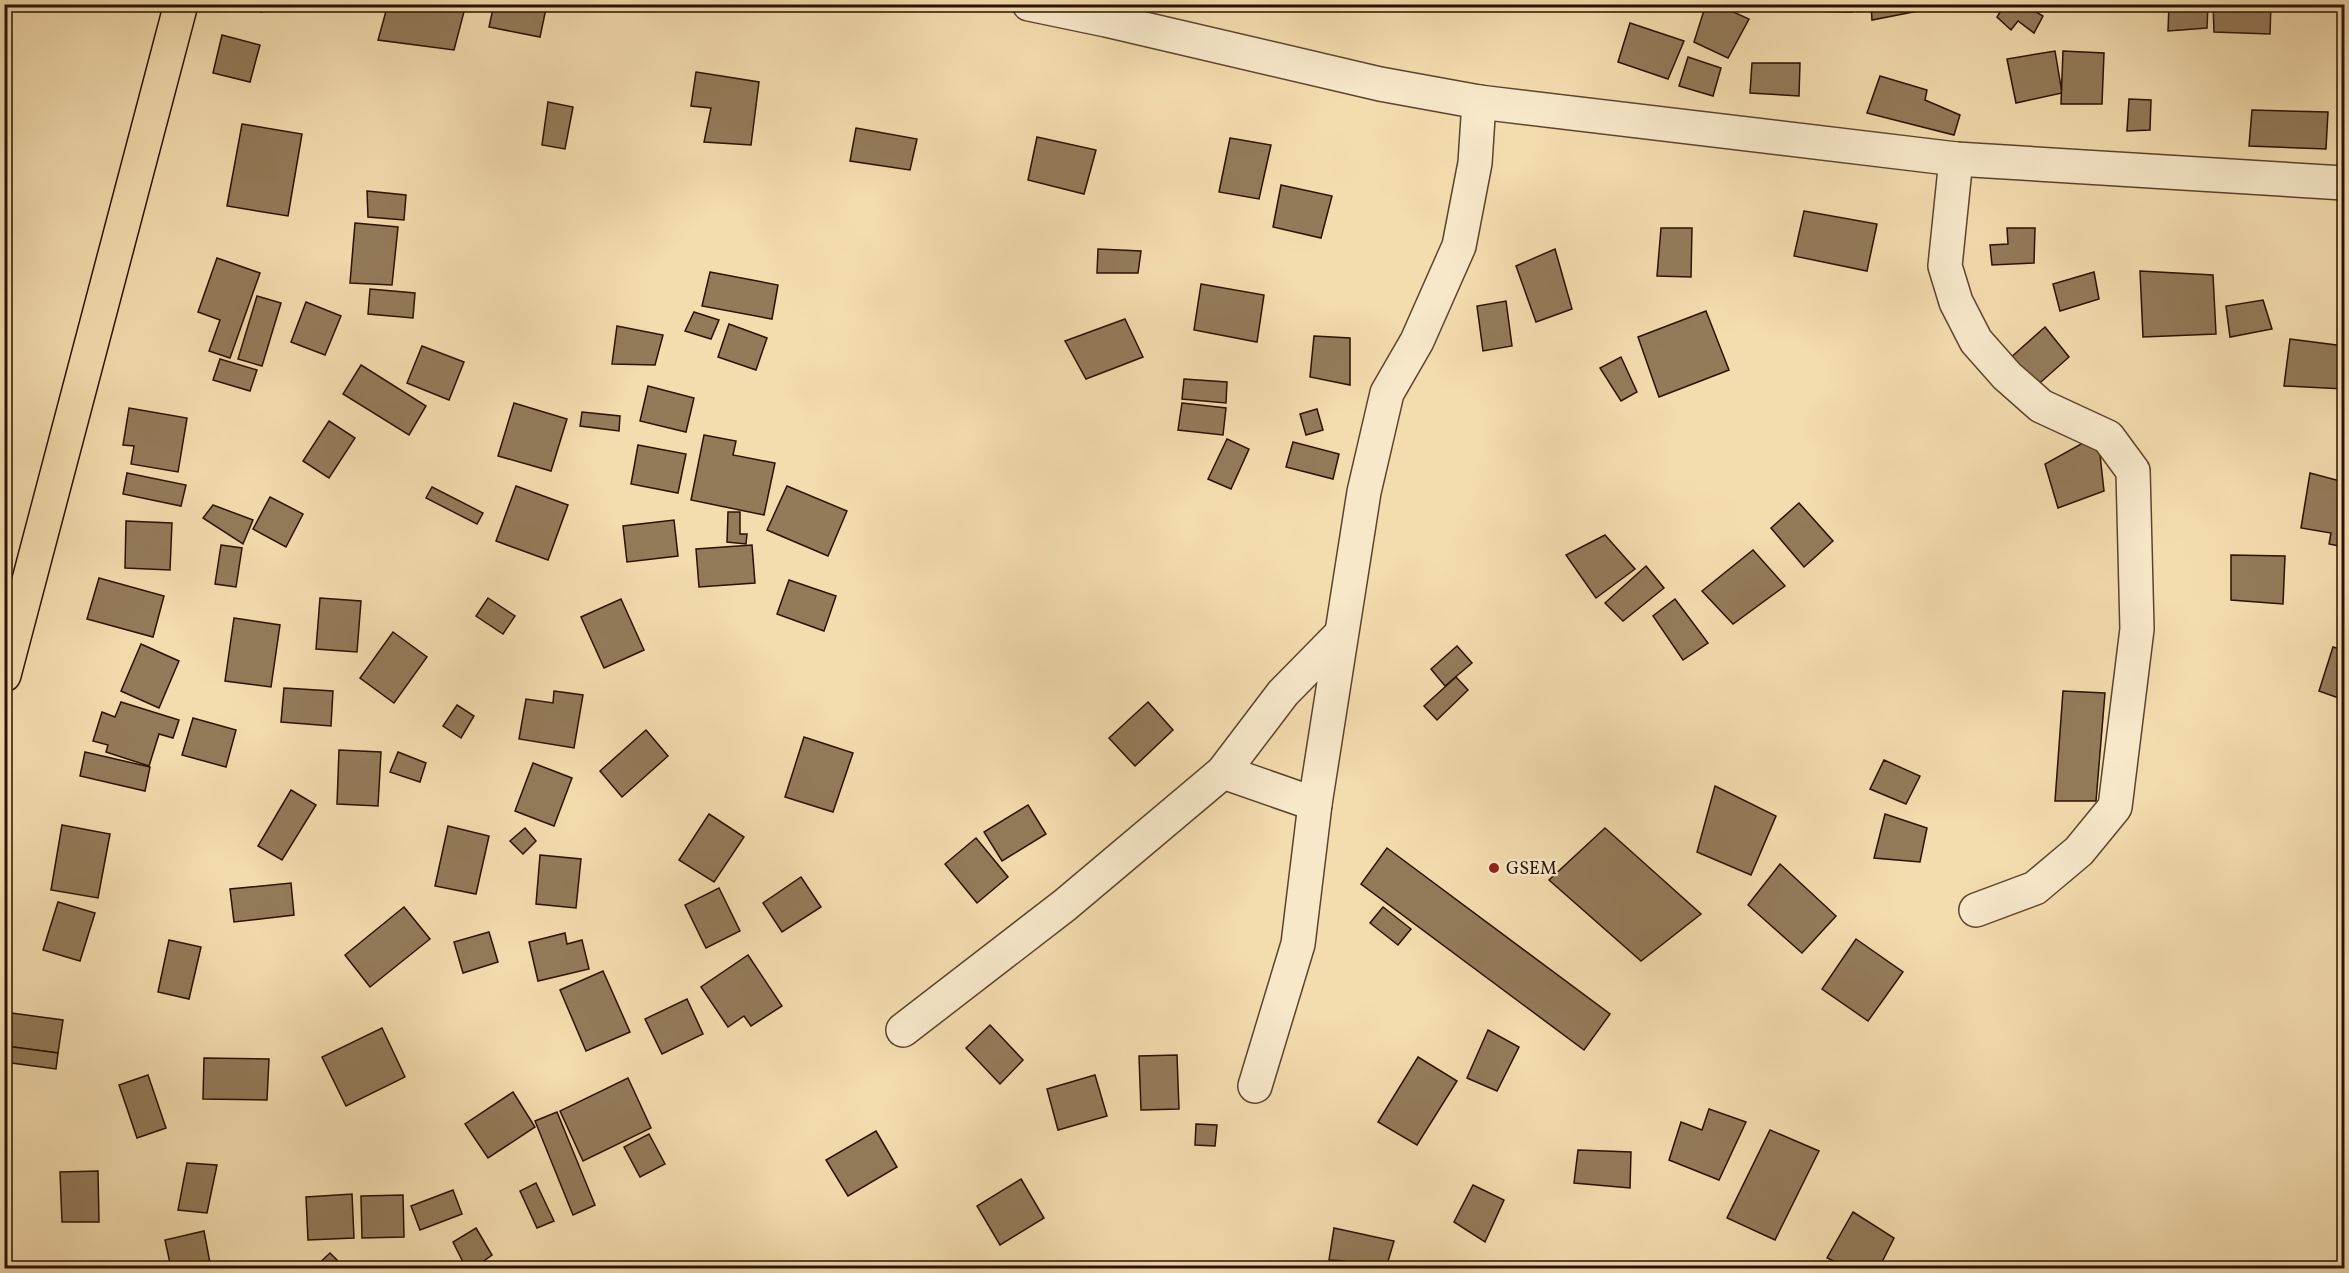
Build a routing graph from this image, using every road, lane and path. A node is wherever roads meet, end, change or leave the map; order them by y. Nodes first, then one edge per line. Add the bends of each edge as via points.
1 (181, 4) edge
2 (1029, 4) edge
3 (1479, 102) junction
4 (1956, 159) junction
5 (2344, 183) edge
6 (1341, 634) junction
7 (4, 675) edge
8 (1223, 772) junction
9 (1315, 804) junction
10 (1976, 910) dead end
11 (903, 1030) dead end
12 (1255, 1086) dead end

1 - 7 main road
2 - 3 street via 1380,84
3 - 4 street
3 - 6 street via 1475,163 1459,246 1417,341 1387,393 1364,492
4 - 5 street
4 - 10 street via 1945,266 1956,302 1976,341 2041,406 2108,437 2133,471 2137,629 2115,807 2079,851 2035,888
6 - 8 street via 1283,693
6 - 9 street
8 - 9 street
8 - 11 street via 1065,905
9 - 12 street via 1298,944

